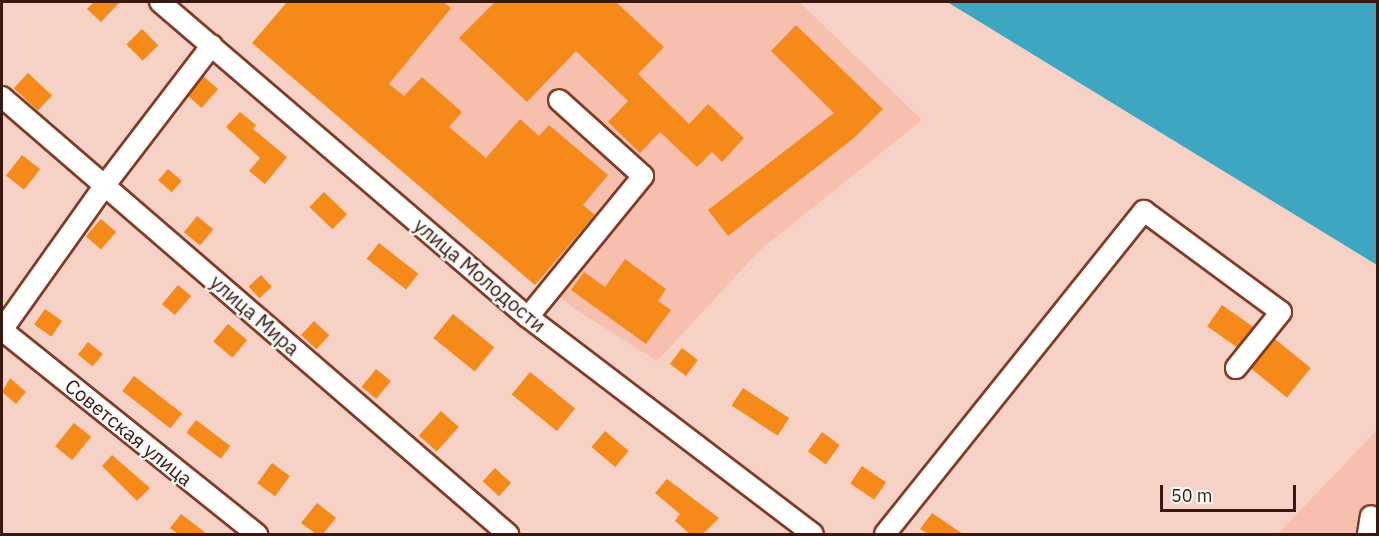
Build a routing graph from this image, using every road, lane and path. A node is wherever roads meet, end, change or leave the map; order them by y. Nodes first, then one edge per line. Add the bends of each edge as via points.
1 (160, 2) edge
2 (212, 45) junction
3 (2, 97) edge
4 (559, 100) dead end
5 (105, 184) junction
6 (528, 317) junction
7 (2, 330) edge
8 (1236, 368) dead end
9 (257, 534) edge
10 (508, 534) edge
11 (813, 534) edge
12 (885, 534) edge

1 - 2 street, улица Молодости
2 - 5 street
2 - 6 street, улица Молодости
3 - 5 street, улица Мира
4 - 6 street via 643,176
5 - 7 street
5 - 10 street, улица Мира
6 - 11 street, улица Молодости
7 - 9 street, Советская улица
8 - 12 street via 1281,312 1144,212

